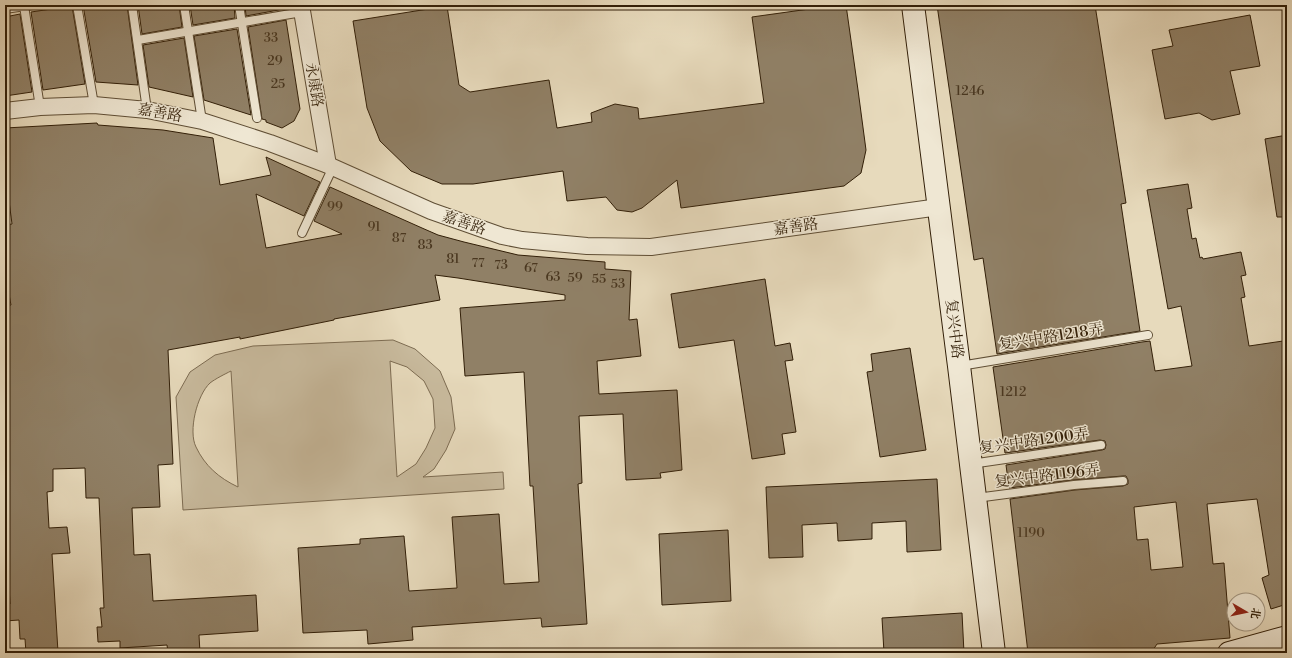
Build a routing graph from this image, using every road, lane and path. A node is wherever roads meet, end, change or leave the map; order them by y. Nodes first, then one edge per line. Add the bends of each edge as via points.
1 (77, 5) edge
2 (132, 5) edge
3 (184, 5) edge
4 (239, 5) edge
5 (913, 5) edge
6 (28, 6) edge
7 (301, 8) edge
8 (5, 9) edge
9 (242, 22) junction
10 (188, 31) junction
11 (138, 40) junction
12 (94, 106) junction
13 (40, 107) junction
14 (147, 110) junction
15 (5, 112) edge
16 (257, 118) dead end
17 (202, 121) junction
18 (331, 166) junction
19 (938, 207) junction
20 (302, 233) dead end
21 (1148, 335) dead end
22 (959, 366) junction
23 (1101, 445) dead end
24 (970, 464) junction
25 (1123, 481) dead end
26 (975, 498) junction
27 (1287, 637) edge
28 (994, 653) edge
29 (1230, 653) edge

1 - 12 lane
2 - 11 lane
3 - 10 lane
4 - 9 lane
5 - 19 main road, 复兴中路
6 - 8 lane
6 - 13 lane
7 - 9 lane
7 - 18 street, 永康路
9 - 10 lane
9 - 16 lane
10 - 11 lane
10 - 17 lane
11 - 14 lane
12 - 13 street, 嘉善路
12 - 14 street, 嘉善路
13 - 15 street, 嘉善路
14 - 17 street, 嘉善路
17 - 18 street, 嘉善路
18 - 19 street, 嘉善路 via 431,211 502,236 587,246 651,247
18 - 20 lane
19 - 22 main road, 复兴中路
21 - 22 lane, 复兴中路1218弄
22 - 24 main road, 复兴中路
23 - 24 lane, 复兴中路1200弄
24 - 26 main road, 复兴中路
25 - 26 lane, 复兴中路1196弄
26 - 28 main road, 复兴中路
27 - 29 main road

